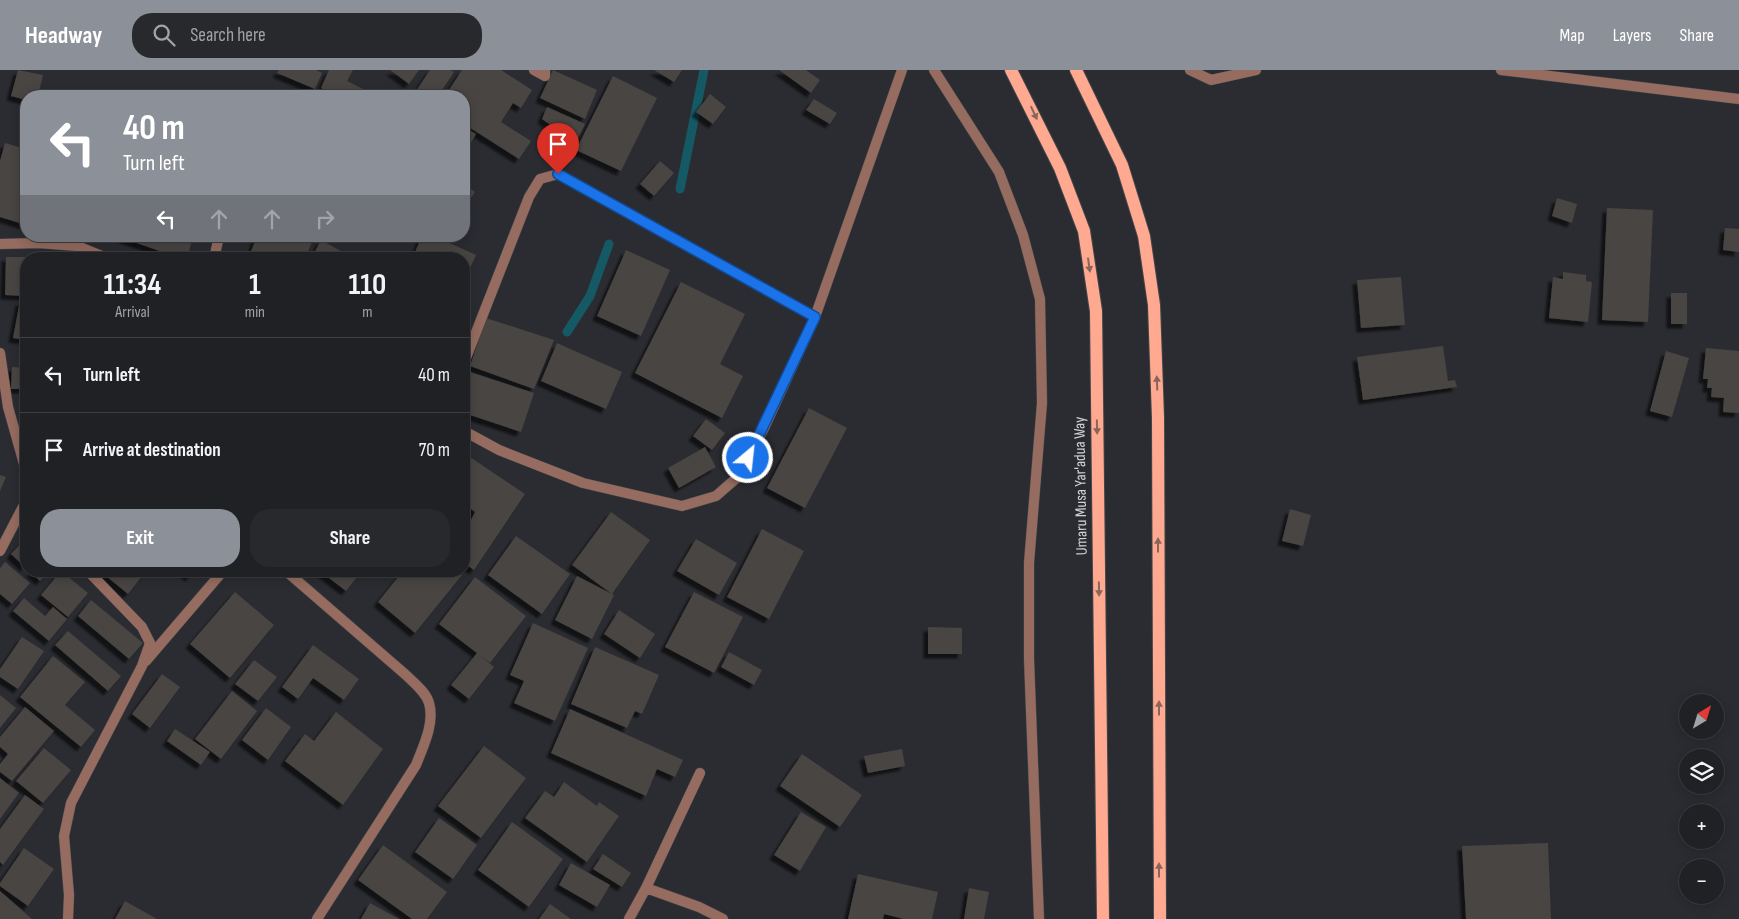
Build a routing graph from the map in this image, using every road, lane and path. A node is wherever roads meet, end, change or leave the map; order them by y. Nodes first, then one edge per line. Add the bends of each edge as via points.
1 (534, 70) edge
2 (545, 70) edge
3 (902, 70) edge
4 (934, 70) edge
5 (1011, 70) edge
6 (1076, 70) edge
7 (1190, 70) edge
8 (1256, 70) edge
9 (1501, 70) edge
10 (1739, 98) edge
11 (0, 244) edge
12 (92, 252) edge
13 (815, 317) junction
14 (470, 348) edge
15 (0, 354) edge
16 (470, 434) edge
17 (20, 450) edge
18 (20, 513) edge
19 (0, 551) edge
20 (94, 577) edge
21 (218, 577) edge
22 (293, 577) edge
23 (142, 666) junction
24 (700, 773) dead end
25 (646, 888) junction
26 (68, 919) edge
27 (317, 919) edge
28 (629, 919) edge
29 (722, 919) edge
30 (1039, 919) edge
31 (1103, 919) edge
32 (1160, 919) edge

1 - 2 street via 545,76
3 - 13 street
4 - 30 street via 999,172 1023,235 1040,299 1042,403 1029,563 1029,659
5 -> 31 main road, Umaru Musa Yar'adua Way via 1060,168 1084,231 1096,311
32 -> 6 main road via 1158,418 1154,305 1144,236 1122,165
7 - 8 street via 1211,80
9 - 10 street
11 - 12 street via 77,246
13 - 14 street via 558,174 540,179 529,197
13 - 16 street via 766,426 740,474 716,496 682,506 583,483 500,450
15 - 17 street via 8,407
18 - 19 street
20 - 23 street via 142,628 150,643
21 - 23 street
22 - 27 street via 406,675 429,703 427,738 416,765
23 - 26 street via 71,803 64,836
24 - 25 street
25 - 28 street
25 - 29 street

